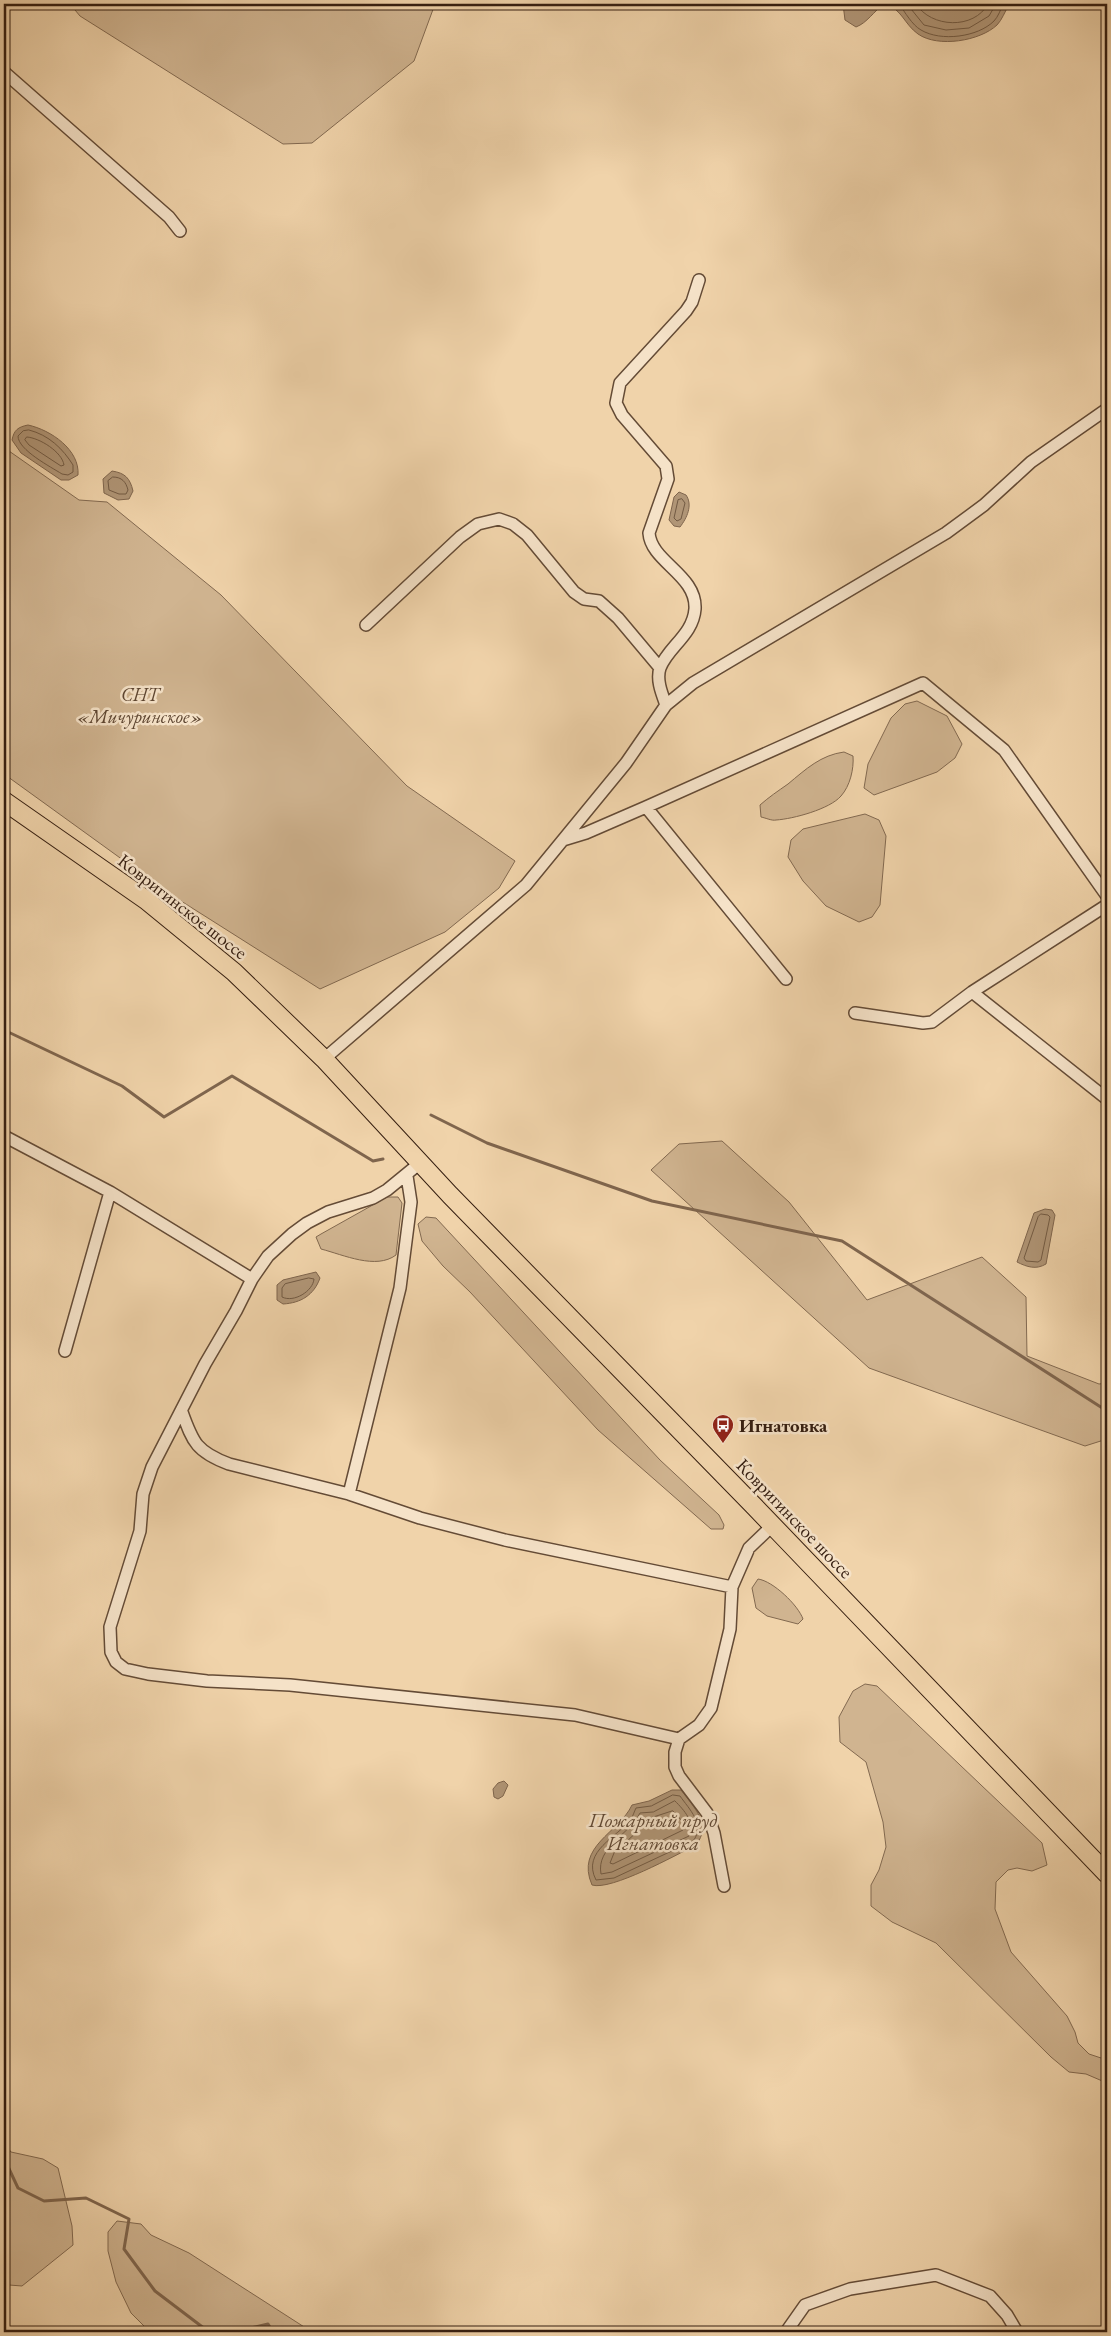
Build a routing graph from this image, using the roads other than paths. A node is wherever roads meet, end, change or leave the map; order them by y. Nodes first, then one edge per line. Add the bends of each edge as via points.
1 (4, 72) edge
2 (180, 230) dead end
3 (699, 280) dead end
4 (1107, 409) edge
5 (366, 625) dead end
6 (660, 668) junction
7 (666, 705) junction
8 (4, 802) edge
9 (646, 807) junction
10 (563, 840) junction
11 (1107, 896) edge
12 (1107, 905) edge
13 (786, 979) dead end
14 (972, 992) junction
15 (855, 1013) dead end
16 (324, 1059) junction
17 (1107, 1099) edge
18 (4, 1136) edge
19 (420, 1163) junction
20 (407, 1176) junction
21 (110, 1192) junction
22 (252, 1279) junction
23 (65, 1351) dead end
24 (182, 1412) junction
25 (349, 1494) junction
26 (773, 1525) junction
27 (732, 1587) junction
28 (678, 1740) junction
29 (1107, 1874) edge
30 (724, 1886) dead end
31 (786, 2332) edge
32 (1017, 2332) edge

1 - 2 street
3 - 6 street via 686,311 620,383 616,403 622,416 666,466 668,479 649,538 653,547 689,587 695,609 692,624
4 - 7 street via 1030,462 946,533 693,682
5 - 6 street via 460,537 478,524 499,519 513,524 527,535 574,592 584,599 599,601 618,618
6 - 7 street via 660,687
7 - 10 street via 626,763
8 - 16 main road, Ковригинское шоссе via 146,900 234,972
9 - 10 street
9 - 11 street via 923,684 1004,750
9 - 13 street
10 - 16 street via 526,886
12 - 14 street
14 - 15 street via 932,1022
14 - 17 street
16 - 19 main road, Ковригинское шоссе
18 - 21 street
19 - 20 street
19 - 26 main road, Ковригинское шоссе
20 - 22 street via 373,1198 328,1212 307,1223 268,1256
20 - 25 street via 411,1202 400,1288
21 - 22 street
21 - 23 street
22 - 24 street
24 - 25 street via 198,1447 210,1457
24 - 28 street via 152,1467 143,1494 140,1531 110,1628 111,1652 125,1669 207,1681 290,1685 576,1715
25 - 27 street via 420,1518 505,1540
26 - 27 street via 749,1548
26 - 29 main road, Ковригинское шоссе
27 - 28 street via 730,1629 712,1708 699,1725
28 - 30 street via 676,1767 707,1813
31 - 32 street via 805,2305 850,2289 936,2275 990,2296 1007,2314

